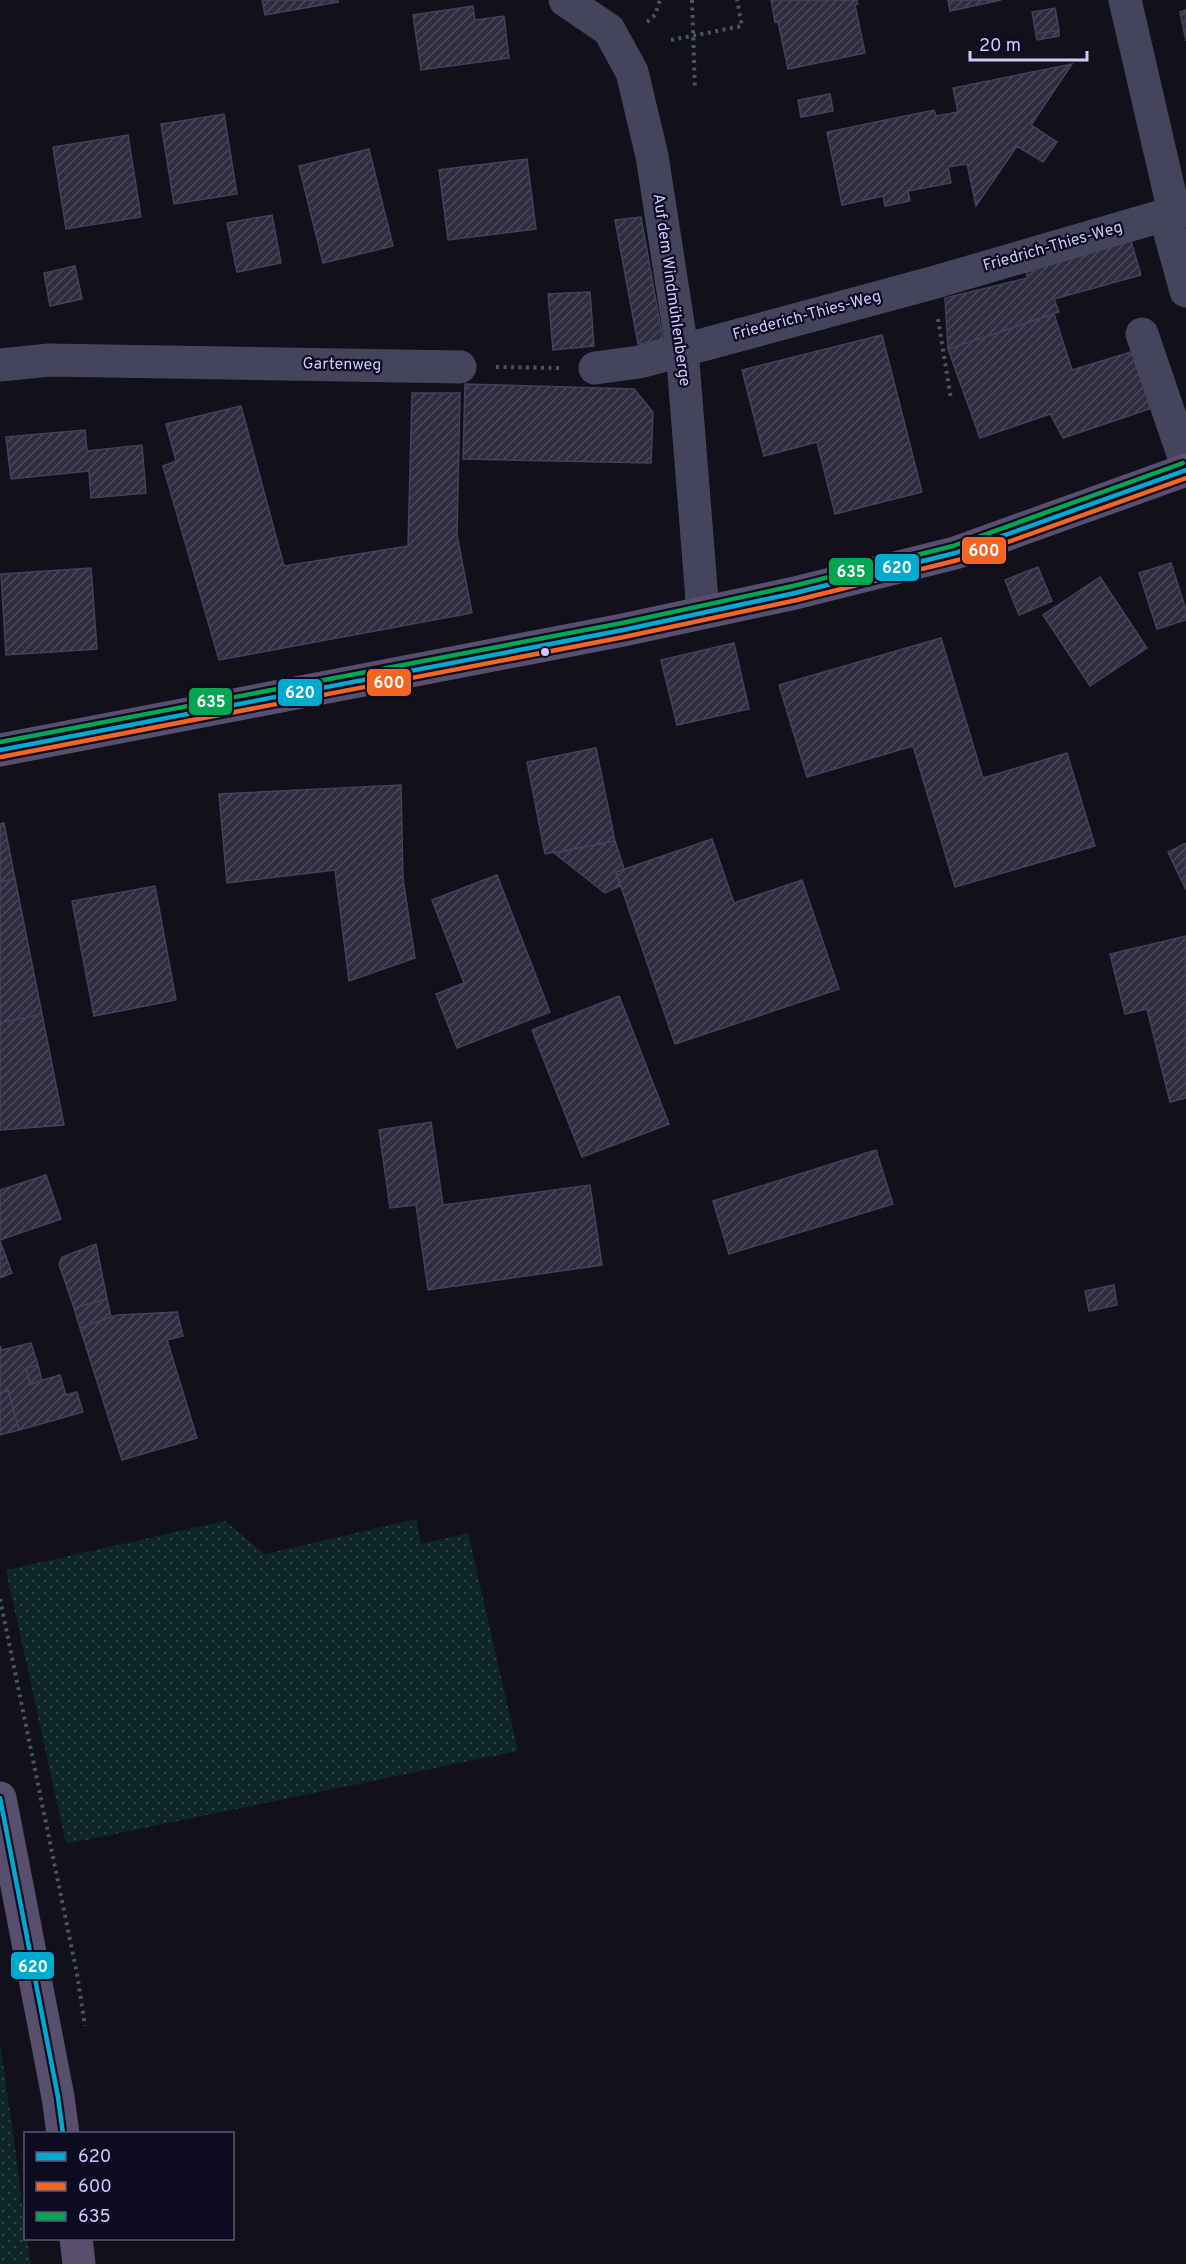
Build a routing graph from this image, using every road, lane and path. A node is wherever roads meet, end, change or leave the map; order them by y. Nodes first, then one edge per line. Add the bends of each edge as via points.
1 (565, 0) edge
2 (692, 0) edge
3 (737, 0) edge
4 (1125, 0) edge
5 (693, 36) junction
6 (672, 40) dead end
7 (694, 90) dead end
8 (1175, 213) edge
9 (932, 283) junction
10 (1186, 291) edge
11 (1142, 334) dead end
12 (682, 349) junction
13 (0, 364) edge
14 (459, 367) joint
15 (594, 368) joint
16 (951, 399) dead end
17 (1186, 463) edge
18 (1186, 470) edge
19 (703, 612) junction
20 (0, 750) edge
21 (0, 1798) edge
22 (63, 2132) edge
23 (76, 2240) edge
24 (79, 2264) edge

1 - 12 street, Auf dem Windmühlenberge via 609,30 632,72 652,156
2 - 5 path
3 - 5 path via 742,26
4 - 8 street
5 - 6 path
5 - 7 path
8 - 9 street, Friedrich-Thies-Weg
8 - 10 street
9 - 12 street, Friederich-Thies-Weg
9 - 16 path
11 - 17 street
12 - 15 street via 639,362
12 - 19 street, Auf dem Windmühlenberge
13 - 14 street, Gartenweg via 49,360
14 - 15 path
18 - 19 main road via 955,553
19 - 20 main road
21 - 22 main road
23 - 24 main road

